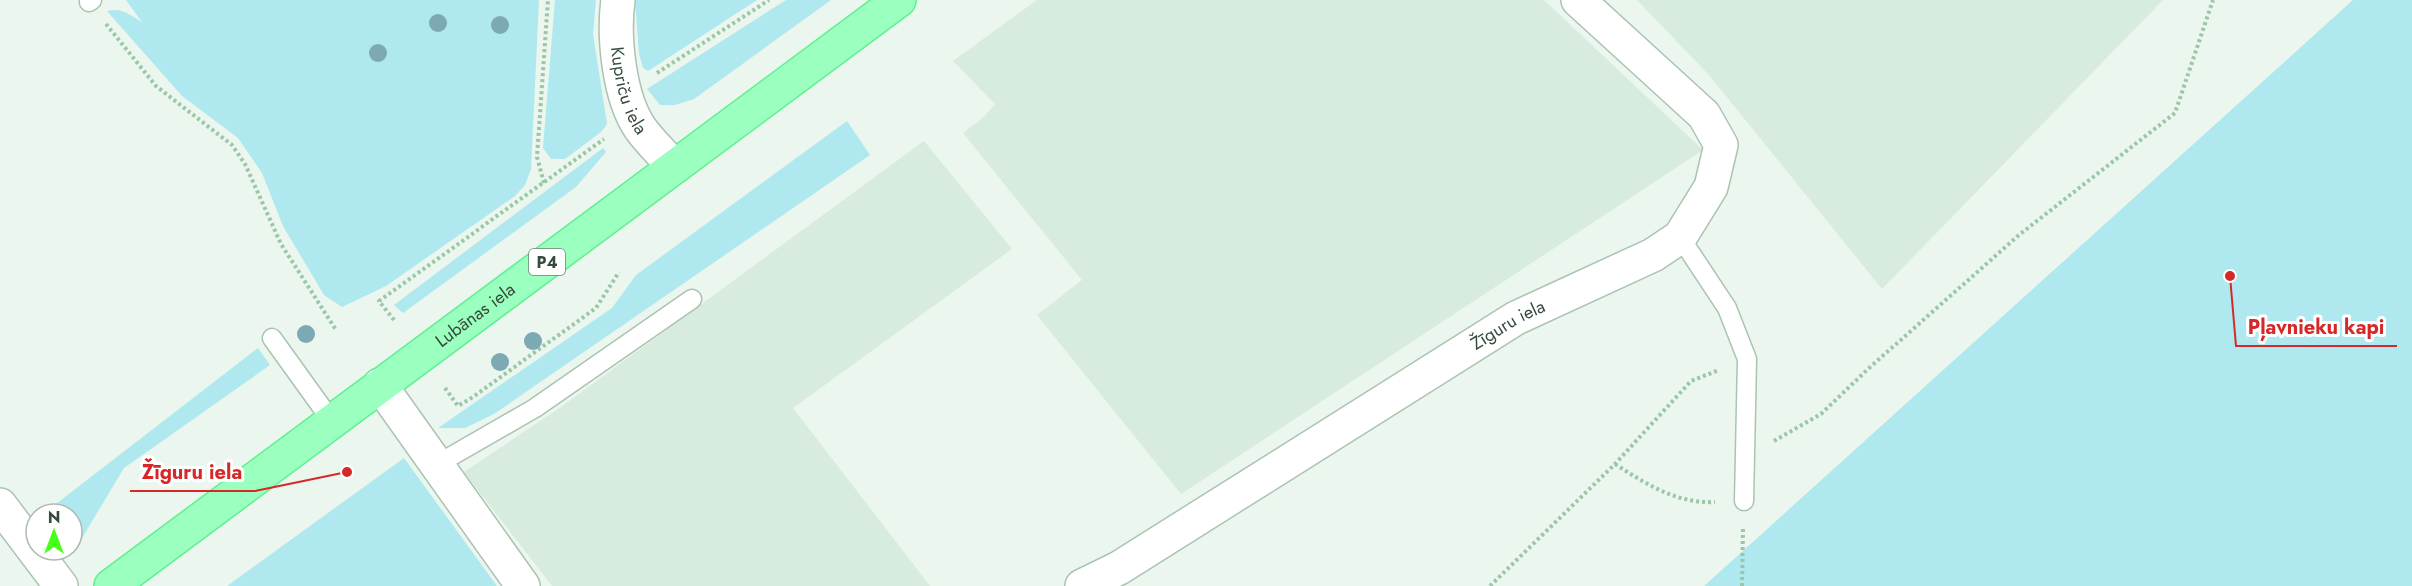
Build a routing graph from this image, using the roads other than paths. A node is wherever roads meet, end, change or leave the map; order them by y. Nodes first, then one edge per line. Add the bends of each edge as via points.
1 (618, 0) edge
2 (899, 0) edge
3 (1578, 0) edge
4 (674, 167) junction
5 (1680, 237) junction
6 (692, 299) dead end
7 (272, 338) dead end
8 (380, 385) junction
9 (331, 420) junction
10 (436, 465) junction
11 (1744, 501) road end
12 (0, 505) edge
13 (61, 586) edge
14 (111, 586) edge
15 (523, 586) edge
16 (1082, 586) edge

1 - 4 street, Kupriču iela via 620,67 629,108 640,128
2 - 4 main road, Lubānas iela / P4
3 - 5 street, Žīguru iela via 1704,115 1721,145 1711,187
4 - 8 main road, Lubānas iela / P4
5 - 11 lane via 1727,308 1747,359
5 - 16 street, Žīguru iela via 1653,255 1516,318 1119,568
6 - 10 lane via 535,408
7 - 9 lane
8 - 9 main road, Lubānas iela / P4
8 - 10 street
9 - 14 main road, Lubānas iela / P4
10 - 15 street
12 - 13 street

